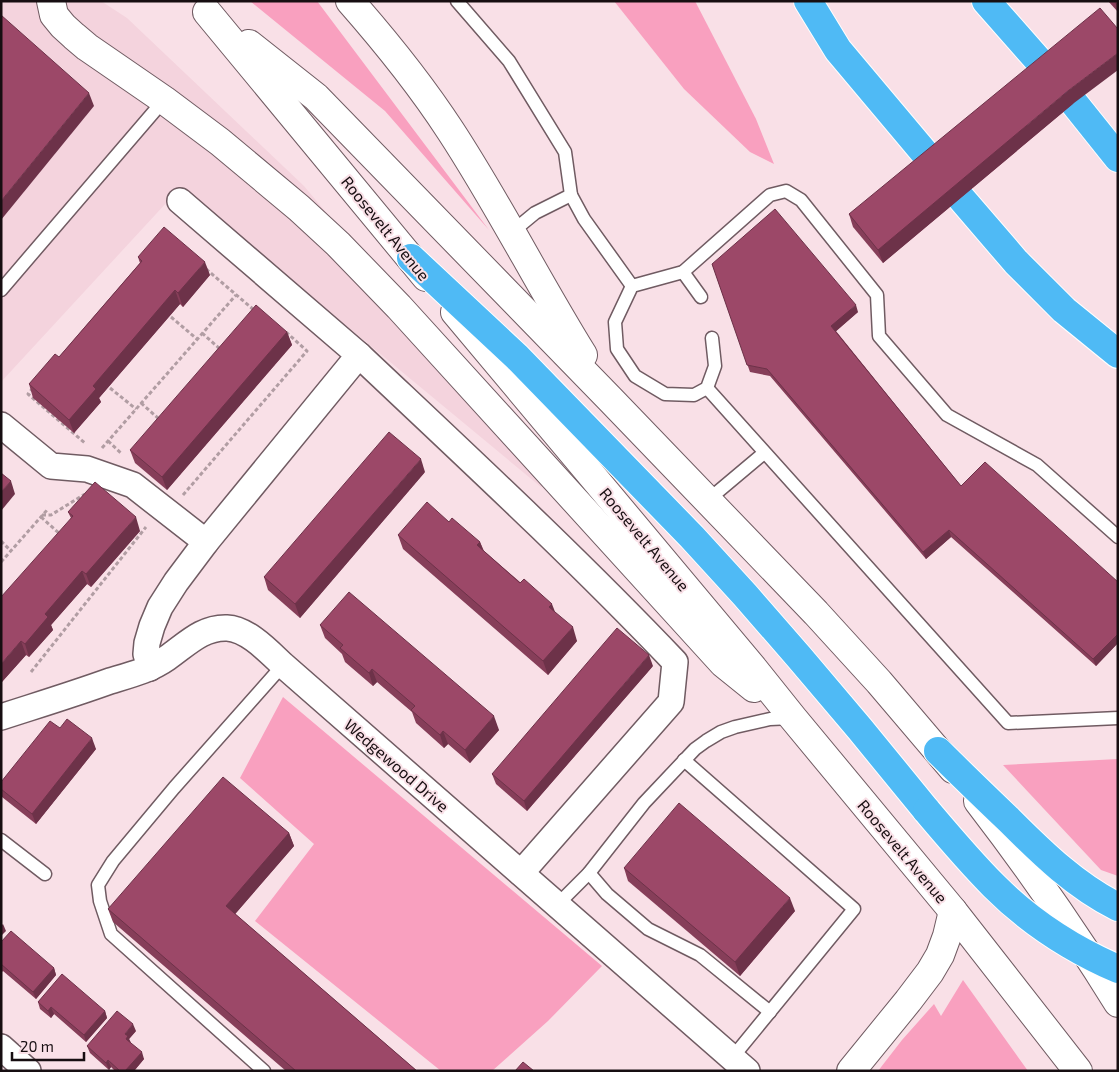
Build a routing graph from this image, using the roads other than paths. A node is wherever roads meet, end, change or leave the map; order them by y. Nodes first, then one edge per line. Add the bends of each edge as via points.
1 (50, 1) edge
2 (350, 1) edge
3 (457, 1) edge
4 (808, 1) edge
5 (986, 1) edge
6 (201, 7) edge
7 (1046, 69) edge
8 (164, 100) junction
9 (1074, 103) edge
10 (1118, 158) edge
11 (932, 163) edge
12 (571, 195) junction
13 (961, 198) edge
14 (180, 201) dead end
15 (512, 232) junction
16 (411, 258) junction
17 (683, 272) junction
18 (632, 286) junction
19 (1, 290) edge
20 (701, 297) dead end
21 (712, 338) dead end
22 (1118, 354) edge
23 (359, 355) junction
24 (707, 388) junction
25 (610, 399) junction
26 (1, 425) edge
27 (764, 453) junction
28 (708, 500) junction
29 (1118, 537) edge
30 (206, 542) junction
31 (284, 665) junction
32 (150, 668) junction
33 (1, 717) edge
34 (793, 718) junction
35 (1118, 718) edge
36 (938, 751) junction
37 (684, 760) junction
38 (1, 840) edge
39 (521, 873) junction
40 (589, 873) junction
41 (45, 874) dead end
42 (557, 905) junction
43 (1118, 907) edge
44 (953, 911) junction
45 (1118, 969) edge
46 (1118, 1003) edge
47 (770, 1012) junction
48 (1, 1047) edge
49 (740, 1064) edge
50 (28, 1071) edge
51 (264, 1071) edge
52 (851, 1071) edge
53 (1078, 1071) edge

1 - 8 main road via 62,26 87,48
2 - 15 main road via 396,55 456,138
3 - 12 lane via 508,62 565,152
4 - 11 highway via 838,50
5 - 7 highway
6 - 16 main road, Roosevelt Avenue
6 - 25 main road, Roosevelt Avenue via 316,97
8 - 19 lane
8 - 34 main road via 262,176 338,244 723,663
9 - 10 highway
12 - 15 lane via 535,213
12 - 18 lane via 584,219
13 - 22 highway via 1016,262 1064,310
14 - 23 street
15 - 25 main road
16 - 34 main road, Roosevelt Avenue
16 - 45 highway, bridge via 517,357 692,537 799,657 971,863 1046,929
17 - 18 lane
17 - 20 lane
17 - 29 lane via 770,195 786,191 801,200 877,295 878,336 948,415 1037,465
18 - 24 lane via 615,322 617,350 635,376 665,394 694,395
21 - 24 lane via 715,366
23 - 30 street
23 - 39 street via 541,528 675,662 671,702
24 - 27 lane
25 - 28 main road, Roosevelt Avenue
26 - 30 street via 51,466 91,472 132,485
27 - 28 lane
27 - 35 lane via 1008,722
28 - 36 main road, Roosevelt Avenue via 823,620
30 - 32 street via 160,607 147,643
31 - 32 street, Wedgewood Drive via 254,640 229,628 203,632
31 - 39 street, Wedgewood Drive
31 - 51 lane via 168,795 113,861 98,885 111,934
32 - 33 street, Wedgewood Drive
34 - 37 lane via 762,721 721,732
34 - 44 main road, Roosevelt Avenue
36 - 43 highway via 1055,865
36 - 46 main road, Roosevelt Avenue via 1051,901
37 - 40 lane via 644,803
37 - 47 lane via 854,909
38 - 41 lane
39 - 42 street, Wedgewood Drive
40 - 42 lane
40 - 47 lane via 607,894 648,929 700,955
42 - 49 street, Wedgewood Drive
44 - 52 main road via 940,955 930,972
44 - 53 main road, Roosevelt Avenue
47 - 49 lane
48 - 50 street

